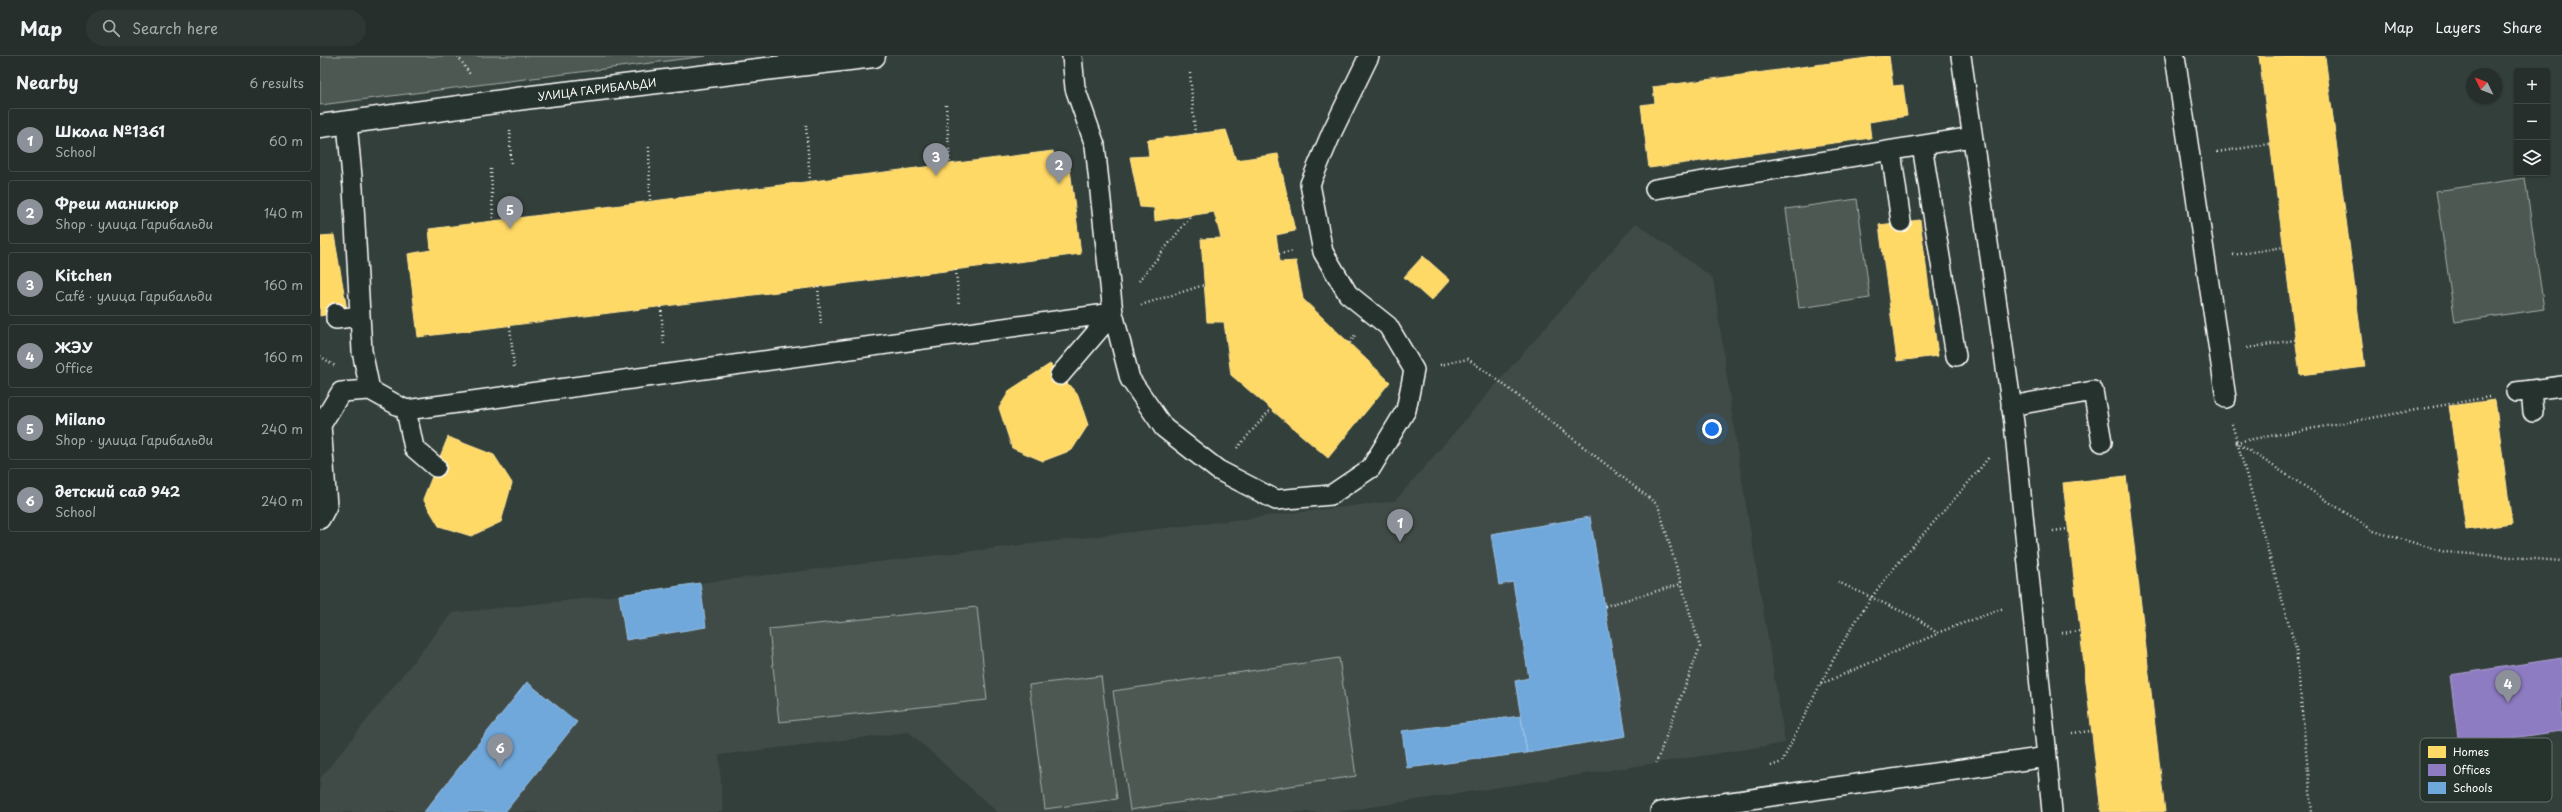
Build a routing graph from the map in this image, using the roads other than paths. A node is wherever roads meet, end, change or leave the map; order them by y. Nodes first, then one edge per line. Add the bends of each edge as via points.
1 (874, 56) edge
2 (1072, 56) edge
3 (1369, 56) edge
4 (1961, 56) edge
5 (2175, 56) edge
6 (347, 123) junction
7 (320, 126) edge
8 (1972, 137) junction
9 (1922, 146) junction
10 (1891, 151) junction
11 (1655, 189) dead end
12 (1901, 222) dead end
13 (336, 313) dead end
14 (1113, 313) junction
15 (360, 316) junction
16 (1956, 356) dead end
17 (1060, 375) dead end
18 (2562, 386) edge
19 (370, 390) junction
20 (2226, 398) road end
21 (406, 410) junction
22 (2533, 412) dead end
23 (2013, 414) junction
24 (2102, 442) dead end
25 (436, 467) dead end
26 (320, 519) edge
27 (2047, 757) junction
28 (1712, 808) edge
29 (1660, 812) edge
30 (2052, 812) edge

1 - 6 street, УЛИЦА ГАРИБАЛЬДИ via 532,97
2 - 14 lane via 1075,88 1095,145
3 - 14 lane via 1310,184 1323,252 1348,294 1388,326 1414,370 1406,410 1371,468 1331,495 1276,500 1218,470 1164,428 1130,379
4 - 8 lane
5 - 20 lane
6 - 7 street, УЛИЦА ГАРИБАЛЬДИ
6 - 15 lane
8 - 9 lane
8 - 23 lane
9 - 10 lane
9 - 16 lane
10 - 11 lane
10 - 12 lane
13 - 15 lane via 336,319
14 - 17 lane
14 - 21 lane
15 - 19 lane via 362,351
18 - 22 lane via 2524,391
19 - 21 lane
19 - 26 lane via 341,392 321,425 327,506
21 - 25 lane via 414,448
23 - 24 lane via 2093,391
23 - 27 lane
27 - 28 lane
27 - 30 lane
28 - 29 lane

